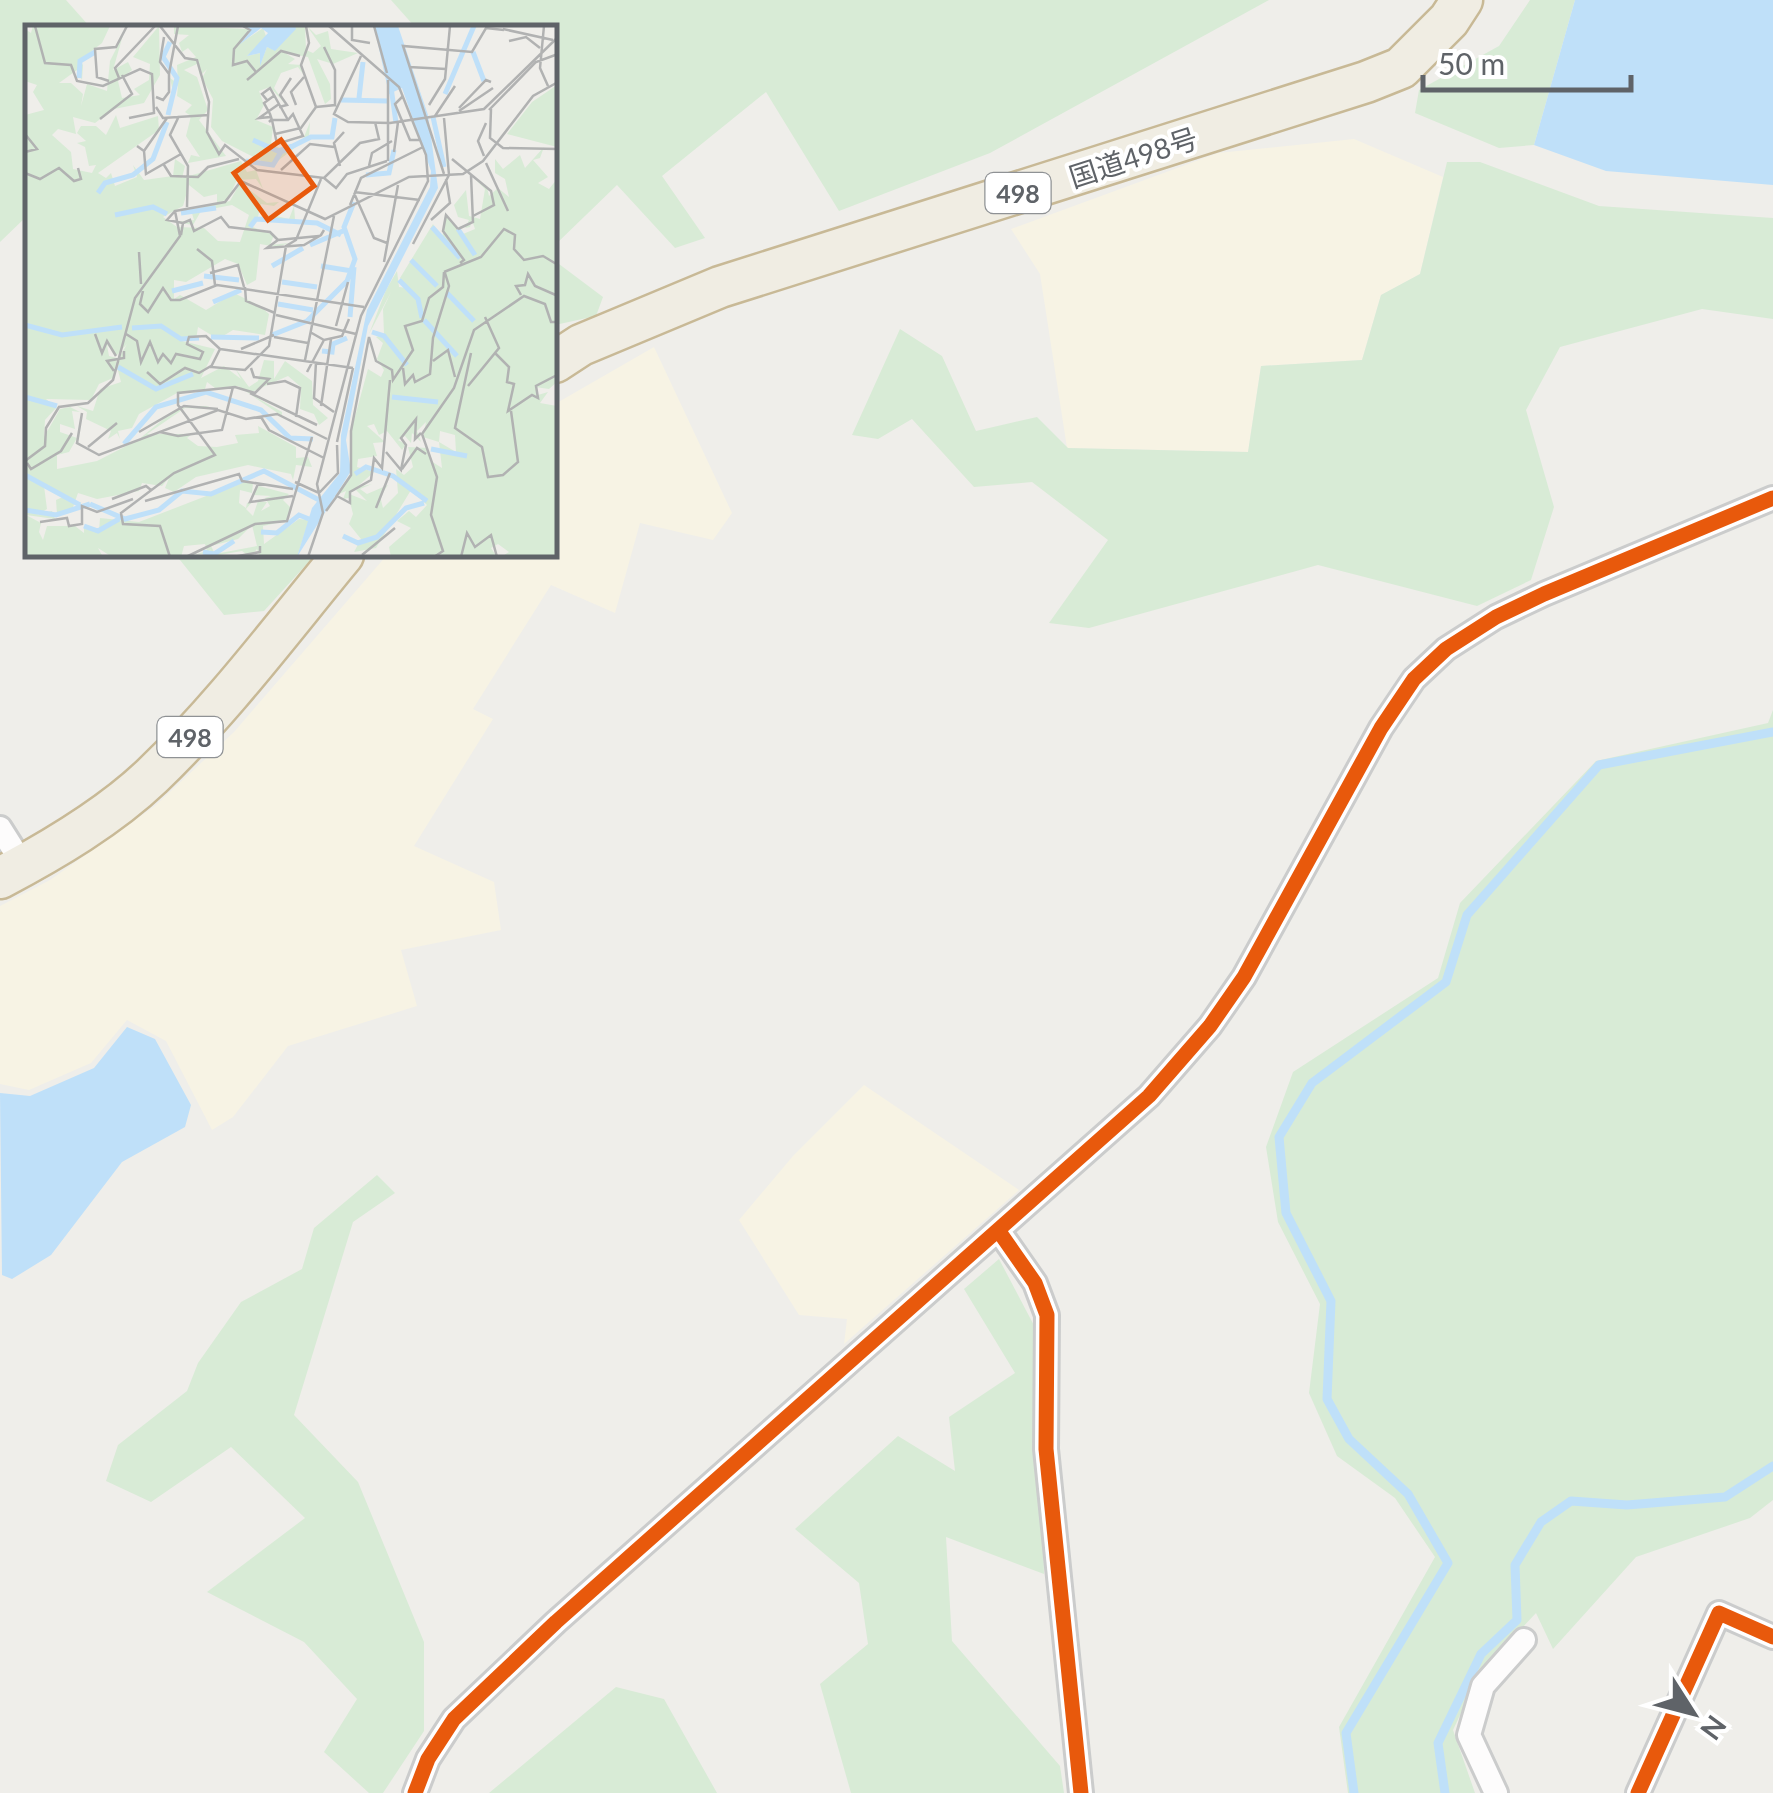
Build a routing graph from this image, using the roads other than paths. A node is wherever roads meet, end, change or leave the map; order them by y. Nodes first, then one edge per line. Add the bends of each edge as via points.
1 (1462, 0) edge
2 (558, 360) edge
3 (1773, 498) edge
4 (341, 558) edge
5 (0, 828) edge
6 (12, 872) edge
7 (998, 1230) junction
8 (1773, 1637) edge
9 (1524, 1640) dead end
10 (415, 1793) edge
11 (1082, 1793) edge
12 (1496, 1793) edge
13 (1638, 1793) edge

1 - 2 highway, 国道498号 / 498 via 1401,68 1366,82 720,287
3 - 7 street via 1544,594 1446,649 1380,728 1244,977 1210,1026 1149,1096
4 - 6 highway, 498 via 216,710 150,778 57,848
5 - 6 street
7 - 10 street via 467,1707 428,1759
7 - 11 street via 1035,1283 1047,1315 1046,1449
8 - 13 street via 1719,1614
9 - 12 street via 1483,1686 1469,1736

